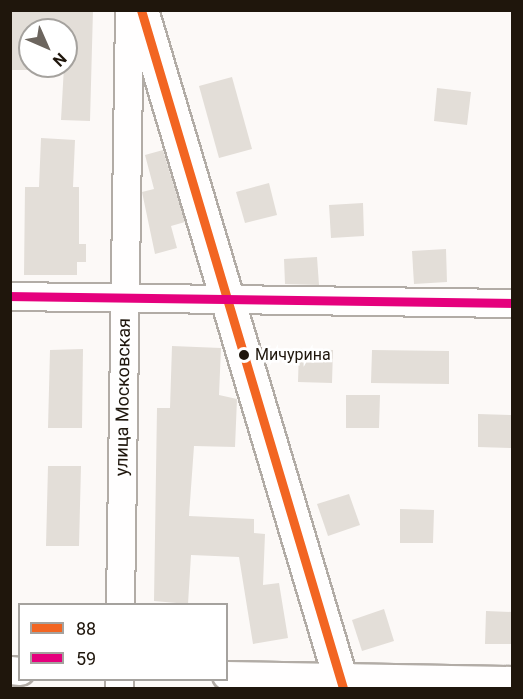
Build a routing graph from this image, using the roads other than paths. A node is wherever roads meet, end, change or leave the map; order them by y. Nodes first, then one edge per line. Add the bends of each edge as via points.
1 (129, 10) edge
2 (141, 10) edge
3 (10, 296) edge
4 (125, 297) junction
5 (231, 303) junction
6 (513, 303) edge
7 (120, 603) edge
8 (228, 675) edge
9 (513, 680) edge
10 (341, 683) edge

1 - 4 street, улица Московская
2 - 5 main road
3 - 4 street
4 - 5 street
4 - 7 street, улица Московская
5 - 6 street
5 - 10 main road
8 - 10 street
9 - 10 street

